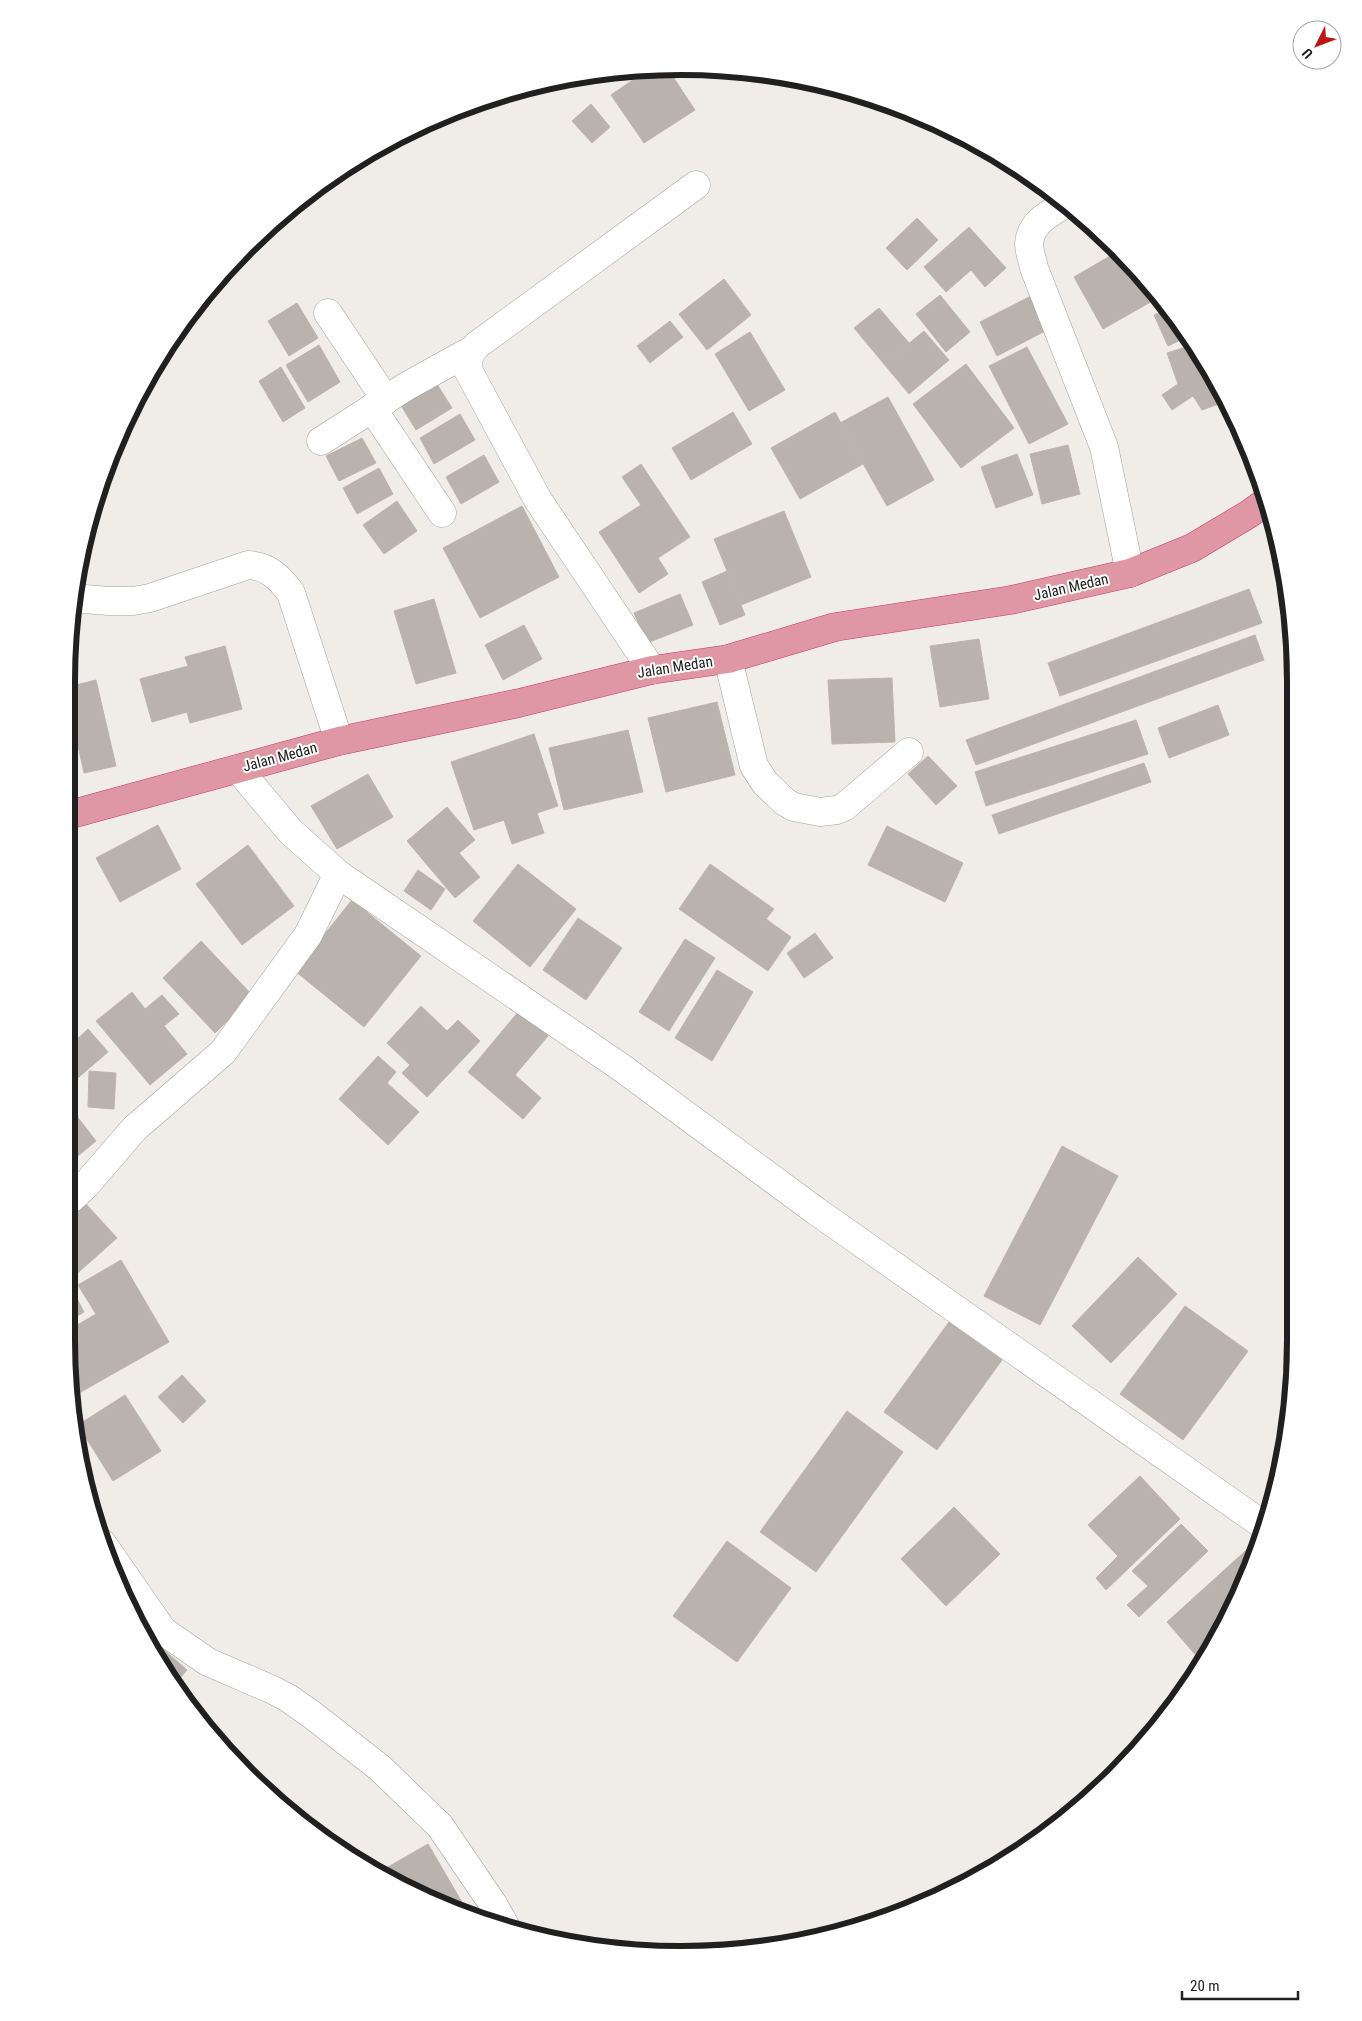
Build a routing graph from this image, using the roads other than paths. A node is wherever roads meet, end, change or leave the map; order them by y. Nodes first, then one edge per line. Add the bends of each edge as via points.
1 (696, 185) dead end
2 (1059, 207) edge
3 (328, 314) dead end
4 (472, 350) junction
5 (379, 404) junction
6 (321, 441) dead end
7 (1261, 506) edge
8 (442, 514) dead end
9 (1130, 573) junction
10 (81, 598) edge
11 (728, 659) junction
12 (652, 670) junction
13 (339, 741) junction
14 (909, 752) dead end
15 (238, 769) junction
16 (75, 813) edge
17 (338, 874) junction
18 (75, 1195) edge
19 (1259, 1522) edge
20 (119, 1568) edge
21 (500, 1918) edge

1 - 4 street
2 - 9 street via 1034,228 1029,244 1034,268 1104,447
3 - 5 street
4 - 5 street
4 - 12 street via 468,370 538,500
5 - 6 street
5 - 8 street
7 - 9 highway, Jalan Medan via 1192,548
9 - 11 highway, Jalan Medan via 1011,600 835,626
10 - 13 street via 133,601 248,565 264,567 282,580 290,592
11 - 12 highway, Jalan Medan
11 - 14 street via 754,766 765,783 794,808 820,812 844,807
12 - 13 highway, Jalan Medan via 519,703
13 - 15 highway, Jalan Medan
15 - 16 highway, Jalan Medan
15 - 17 street via 291,832
17 - 18 street via 308,935 223,1052 134,1129
17 - 19 street via 622,1068 816,1211
20 - 21 street via 164,1631 208,1662 288,1698 380,1768 440,1826

